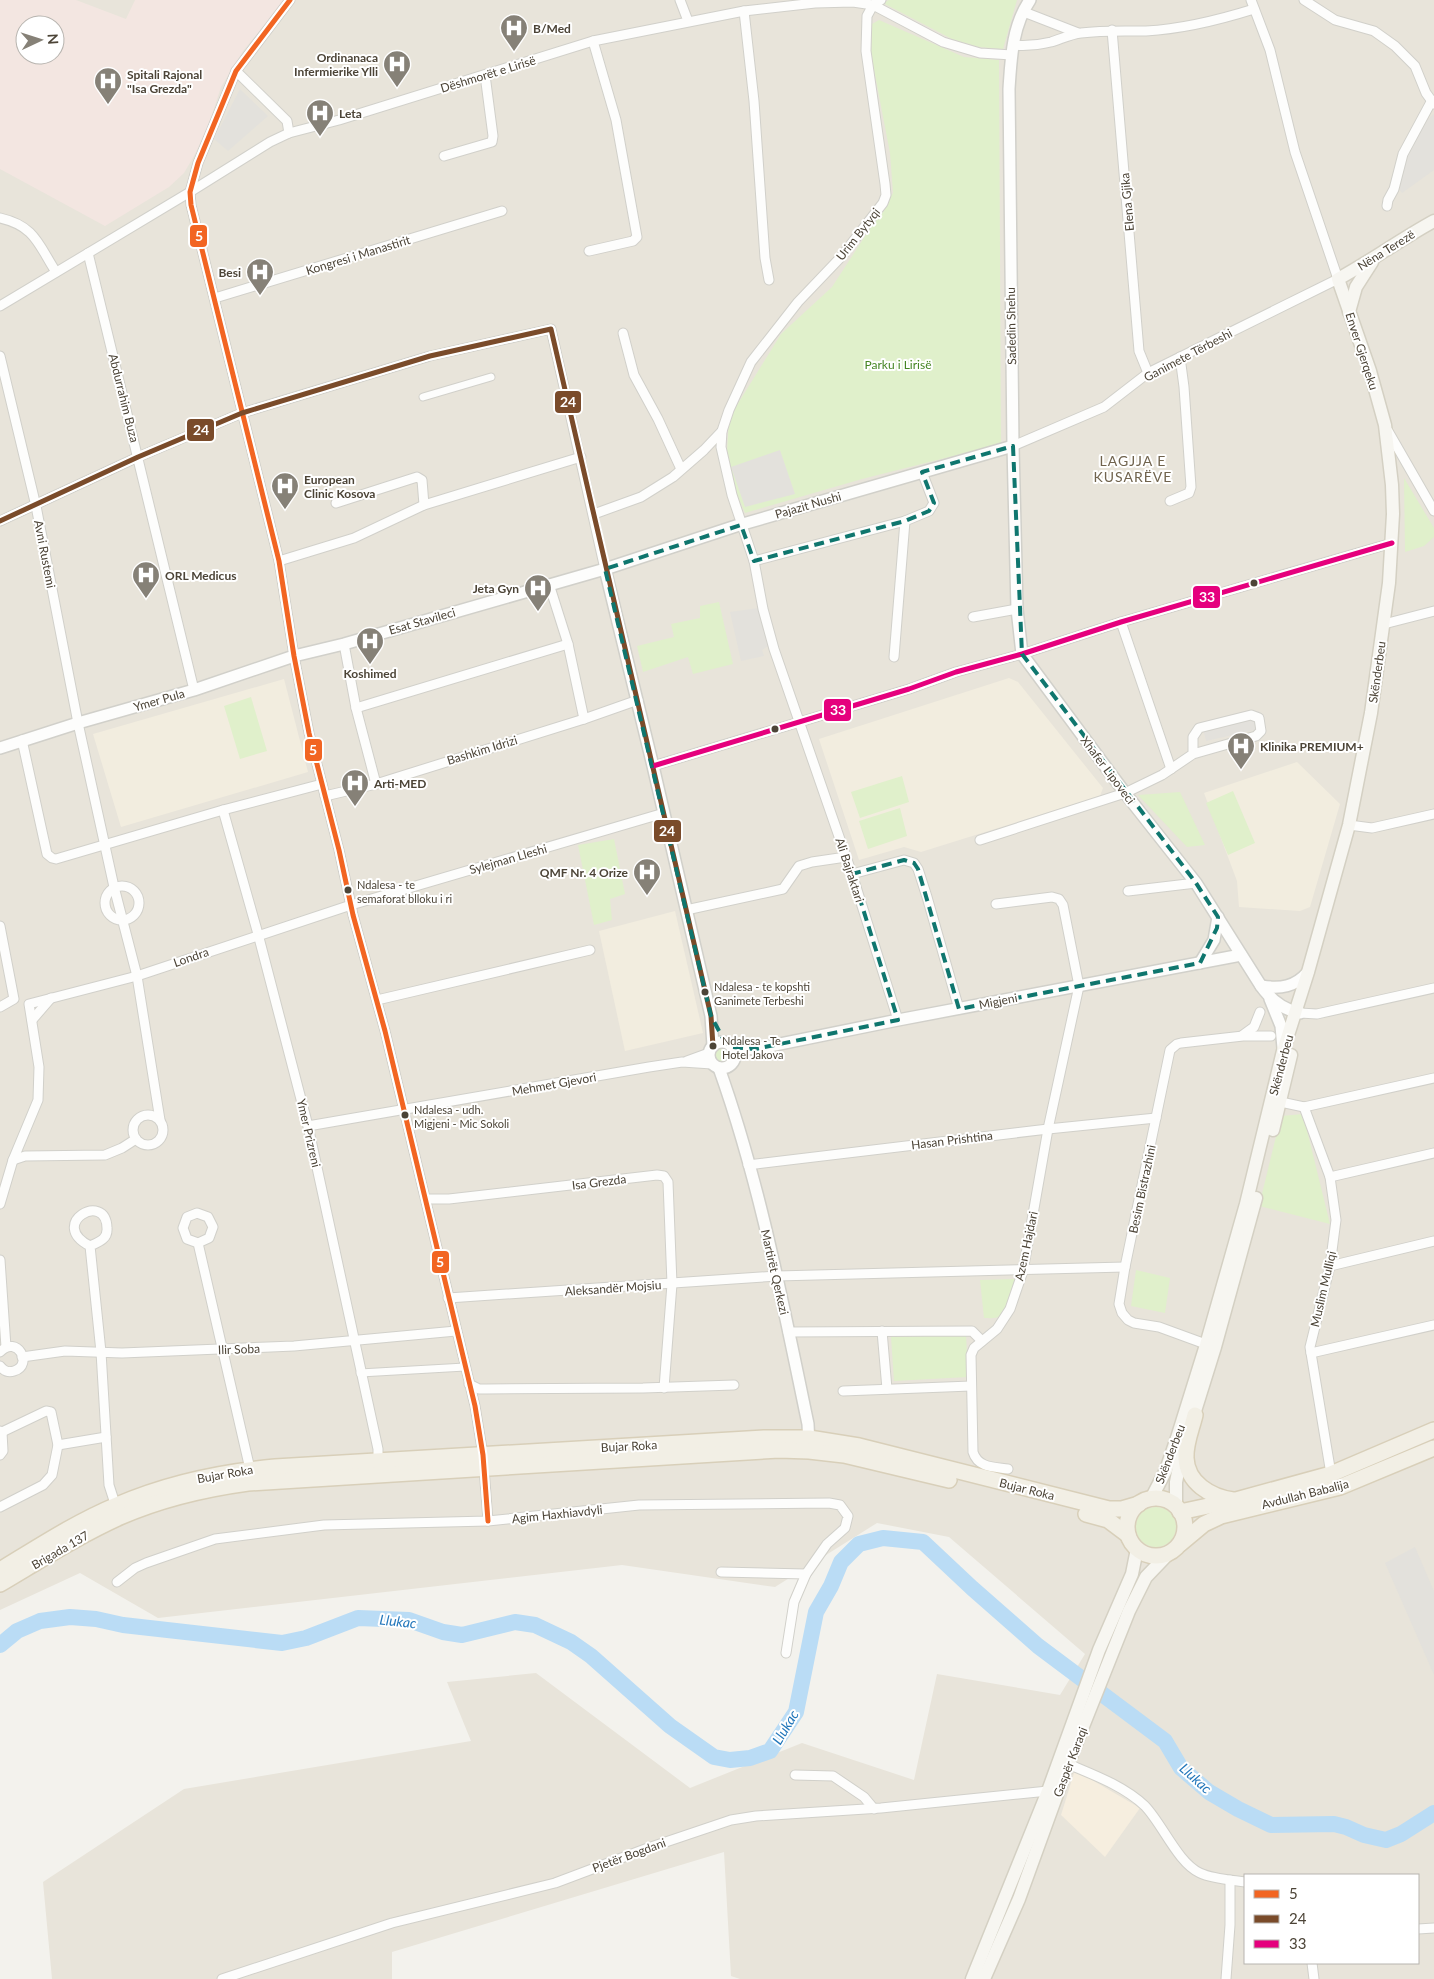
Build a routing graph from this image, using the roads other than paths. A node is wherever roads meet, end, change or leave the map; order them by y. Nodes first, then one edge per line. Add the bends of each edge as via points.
1 (290, 0) edge
2 (680, 0) edge
3 (1030, 0) edge
4 (1304, 0) edge
5 (877, 2) edge
6 (1253, 4) edge
7 (744, 12) junction
8 (1024, 12) junction
9 (688, 21) junction
10 (1112, 30) junction
11 (1078, 33) junction
12 (593, 41) junction
13 (1012, 50) junction
14 (236, 71) junction
15 (484, 75) junction
16 (1433, 103) edge
17 (289, 133) junction
18 (444, 156) dead end
19 (190, 192) junction
20 (1387, 206) dead end
21 (502, 211) dead end
22 (0, 218) edge
23 (1434, 221) edge
24 (589, 251) dead end
25 (88, 253) junction
26 (1373, 260) junction
27 (56, 272) junction
28 (1338, 278) junction
29 (769, 280) dead end
30 (215, 298) junction
31 (0, 305) edge
32 (1349, 312) junction
33 (623, 333) dead end
34 (0, 356) edge
35 (1180, 357) junction
36 (1148, 373) junction
37 (491, 377) dead end
38 (423, 397) dead end
39 (242, 414) junction
40 (1385, 426) junction
41 (722, 431) junction
42 (1012, 446) junction
43 (138, 457) junction
44 (580, 457) junction
45 (682, 469) junction
46 (922, 472) junction
47 (1170, 501) dead end
48 (336, 503) dead end
49 (424, 505) junction
50 (36, 506) junction
51 (1434, 511) edge
52 (594, 514) junction
53 (0, 521) edge
54 (905, 521) junction
55 (741, 525) junction
56 (1392, 543) junction
57 (279, 561) junction
58 (754, 561) junction
59 (605, 569) junction
60 (549, 584) junction
61 (1017, 609) junction
62 (1434, 611) edge
63 (973, 617) dead end
64 (1121, 622) junction
65 (1384, 624) junction
66 (344, 644) junction
67 (568, 644) junction
68 (1022, 654) junction
69 (294, 656) junction
70 (894, 657) dead end
71 (194, 690) junction
72 (638, 700) junction
73 (356, 708) junction
74 (584, 719) junction
75 (800, 721) junction
76 (78, 723) junction
77 (22, 740) junction
78 (0, 748) edge
79 (1193, 754) junction
80 (654, 766) junction
81 (1171, 769) junction
82 (322, 784) junction
83 (376, 784) junction
84 (1125, 793) junction
85 (325, 796) junction
86 (223, 810) junction
87 (664, 813) junction
88 (1434, 814) edge
89 (1348, 825) junction
90 (980, 840) dead end
91 (106, 844) junction
92 (846, 857) junction
93 (852, 874) junction
94 (1196, 883) junction
95 (114, 888) junction
96 (1128, 891) dead end
97 (996, 904) dead end
98 (351, 905) junction
99 (686, 910) junction
100 (1218, 917) junction
101 (122, 920) junction
102 (0, 926) edge
103 (258, 934) junction
104 (590, 950) dead end
105 (1241, 955) junction
106 (1200, 963) junction
107 (1308, 972) junction
108 (137, 976) junction
109 (1080, 986) junction
110 (1434, 988) edge
111 (1265, 991) junction
112 (51, 998) junction
113 (377, 1000) junction
114 (0, 1007) edge
115 (959, 1009) junction
116 (1260, 1012) dead end
117 (1297, 1013) junction
118 (712, 1016) junction
119 (32, 1020) junction
120 (898, 1020) junction
121 (1243, 1036) junction
122 (1271, 1036) dead end
123 (729, 1045) junction
124 (755, 1049) junction
125 (1283, 1051) junction
126 (719, 1060) junction
127 (1434, 1078) edge
128 (1276, 1101) junction
129 (1304, 1107) junction
130 (404, 1110) junction
131 (1156, 1118) junction
132 (160, 1120) junction
133 (308, 1126) junction
134 (1048, 1129) junction
135 (136, 1139) junction
136 (1434, 1153) edge
137 (13, 1160) junction
138 (748, 1165) junction
139 (1330, 1177) junction
140 (426, 1199) junction
141 (0, 1204) edge
142 (1434, 1241) edge
143 (198, 1243) dead end
144 (90, 1246) dead end
145 (0, 1260) edge
146 (1330, 1266) junction
147 (1125, 1267) junction
148 (1023, 1271) junction
149 (777, 1276) junction
150 (672, 1284) junction
151 (448, 1298) junction
152 (1434, 1326) edge
153 (456, 1331) junction
154 (882, 1331) junction
155 (788, 1332) junction
156 (353, 1341) junction
157 (982, 1341) junction
158 (1211, 1346) junction
159 (222, 1349) junction
160 (3, 1350) edge
161 (101, 1352) junction
162 (1311, 1353) junction
163 (22, 1357) junction
164 (0, 1366) edge
165 (465, 1367) junction
166 (360, 1373) junction
167 (469, 1384) junction
168 (734, 1385) dead end
169 (971, 1386) junction
170 (664, 1388) junction
171 (887, 1389) junction
172 (843, 1391) dead end
173 (1195, 1415) junction
174 (1434, 1430) edge
175 (1, 1431) edge
176 (106, 1437) junction
177 (58, 1445) junction
178 (809, 1445) junction
179 (1434, 1448) edge
180 (0, 1455) edge
181 (378, 1461) junction
182 (484, 1461) junction
183 (250, 1469) junction
184 (1008, 1469) dead end
185 (1331, 1474) junction
186 (1236, 1500) junction
187 (1145, 1502) junction
188 (0, 1507) edge
189 (1178, 1509) junction
190 (118, 1511) junction
191 (488, 1521) junction
192 (1128, 1535) junction
193 (1137, 1548) junction
194 (1174, 1549) junction
195 (0, 1570) edge
196 (721, 1572) dead end
197 (806, 1574) junction
198 (117, 1582) dead end
199 (0, 1584) edge
200 (1105, 1652) junction
201 (786, 1653) dead end
202 (1085, 1703) junction
203 (1068, 1764) junction
204 (796, 1775) dead end
205 (1048, 1791) junction
206 (874, 1809) junction
207 (1230, 1880) junction
208 (1244, 1882) edge
209 (1434, 1928) edge
210 (1419, 1929) edge
211 (1312, 1964) edge
212 (222, 1979) edge
213 (972, 1979) edge
214 (984, 1979) edge
215 (1226, 1979) edge
216 (1314, 1979) edge

1 - 14 street
2 - 9 street
3 - 8 street, Sadedin Shehu
4 - 16 street via 1335,20 1374,31 1395,46 1415,66
5 - 7 street, Dëshmorët e Lirisë via 824,3
5 - 13 street via 943,42 980,53
5 - 41 street, Urim Bytyqi via 867,16 866,50 886,195 841,257 798,302 751,362
6 - 10 street via 1214,22 1147,31
6 - 28 street via 1270,50 1295,152
7 - 9 street, Dëshmorët e Lirisë
7 - 29 street
8 - 11 street
8 - 13 street, Sadedin Shehu
9 - 12 street, Dëshmorët e Lirisë
10 - 11 street
10 - 36 street, Elena Gjika via 1139,351
11 - 13 street
12 - 15 street, Dëshmorët e Lirisë
12 - 24 street via 616,120 637,238
13 - 42 street, Sadedin Shehu via 1009,89
14 - 17 street via 287,121
14 - 19 street via 198,163
15 - 17 street, Dëshmorët e Lirisë
15 - 18 street via 492,142
16 - 20 street via 1403,154
17 - 19 street, Dëshmorët e Lirisë
19 - 25 street, Dëshmorët e Lirisë
19 - 30 street
21 - 30 street, Kongresi i Manastirit
22 - 27 street via 29,230
23 - 26 main road, Nëna Terezë
25 - 27 street, Dëshmorët e Lirisë
25 - 43 street, Abdurrahim Buza
26 - 28 main road, Nëna Terezë
26 - 32 main road via 1356,287
27 - 31 street, Dëshmorët e Lirisë
28 - 32 main road, Enver Gjerqeku
28 - 35 street, Ganimete Tërbeshi
30 - 39 street
32 - 40 main road, Enver Gjerqeku
33 - 45 street via 634,375
34 - 50 street, Avni Rustemi
35 - 36 street, Ganimete Tërbeshi
35 - 47 street via 1191,488 1189,493
36 - 42 street, Ganimete Tërbeshi via 1104,407
37 - 38 street
39 - 43 street
39 - 44 street via 430,356 551,329
39 - 57 street
40 - 51 street
40 - 56 main road, Skënderbeu via 1392,485
41 - 45 street, Urim Bytyqi
41 - 55 street, Urim Bytyqi via 723,456
42 - 46 street, Pajazit Nushi
42 - 61 street, Sadedin Shehu
43 - 50 street
43 - 71 street, Abdurrahim Buza
44 - 49 street
44 - 52 street
45 - 52 street, Urim Bytyqi via 641,497
46 - 54 street via 933,506 929,511
46 - 55 street, Pajazit Nushi
48 - 49 street via 417,477 422,480
49 - 57 street via 354,538
50 - 53 street
50 - 76 street, Avni Rustemi
52 - 59 street
54 - 58 street
54 - 70 street
55 - 58 street, Urim Bytyqi
55 - 59 street, Pajazit Nushi
56 - 64 street
56 - 65 main road, Skënderbeu
57 - 69 street
58 - 75 street, Ali Bajraktari via 774,649
59 - 60 street, Esat Stavileci
59 - 72 street
60 - 66 street, Esat Stavileci
60 - 67 street
61 - 63 street
61 - 68 street, Sadedin Shehu
62 - 65 street, Skënderbeu
64 - 68 street
64 - 81 street
65 - 89 main road, Skënderbeu via 1371,713
66 - 69 street, Esat Stavileci
66 - 73 street
67 - 73 street
67 - 74 street
68 - 75 street
68 - 84 street, Xhafer Lipoveci
69 - 71 street, Ymer Pula
69 - 82 street
71 - 76 street, Ymer Pula
72 - 74 street, Bashkim Idrizi
72 - 80 street
73 - 83 street
74 - 83 street, Bashkim Idrizi
75 - 80 street
75 - 92 street, Ali Bajraktari
76 - 77 street, Ymer Pula
76 - 91 street, Avni Rustemi
77 - 78 street, Ymer Pula
77 - 91 street via 46,854 56,859
79 - 79 street via 1258,735 1261,731 1259,718 1251,715 1199,728 1193,737
79 - 81 street
80 - 87 street
81 - 84 street
82 - 85 street
82 - 86 street
83 - 85 street, Bashkim Idrizi
84 - 90 street
84 - 94 street, Xhafer Lipoveci
85 - 98 street
86 - 91 street
86 - 103 street, Ymer Prizreni
87 - 98 street, Sylejman Lleshi
87 - 99 street
88 - 89 street via 1372,828
89 - 107 main road, Skënderbeu
91 - 95 street, Avni Rustemi
92 - 93 street, Ali Bajraktari
92 - 99 street via 799,866 783,889
93 - 115 street via 904,860 914,863
93 - 120 street, Ali Bajraktari
94 - 96 street
94 - 100 street, Xhafer Lipoveci
95 - 101 street, Avni Rustemi
95 - 101 street via 125,886 137,896 136,912
97 - 109 street via 1052,897 1061,902
98 - 103 street, Londra
98 - 113 street
99 - 118 street
100 - 105 street, Xhafer Lipoveci
100 - 106 street via 1214,940
101 - 108 street, Avni Rustemi
102 - 114 street via 14,999
103 - 108 street, Londra
103 - 133 street, Ymer Prizreni
104 - 113 street
105 - 106 street, Migjeni
105 - 111 street, Xhafer Lipoveci
106 - 109 street, Migjeni
107 - 111 street via 1294,984
107 - 117 main road, Skënderbeu
108 - 112 street, Londra
108 - 132 street, Avni Rustemi
109 - 115 street, Migjeni
109 - 134 street, Azem Hajdari
110 - 117 street via 1318,1014
111 - 117 street, Xhafer Lipoveci via 1286,1009
111 - 125 street via 1281,1026
112 - 119 street
112 - 119 street, Londra via 29,1004
113 - 130 street
115 - 120 street, Migjeni
116 - 121 street via 1254,1027
117 - 125 main road, Skënderbeu
117 - 128 main road, Skënderbeu
118 - 123 street
118 - 126 street
119 - 137 street via 39,1067 38,1100
120 - 124 street, Migjeni
121 - 122 street
121 - 131 street, Besim Bistrazhini via 1173,1046
123 - 124 street, Migjeni
123 - 126 street via 735,1056
123 - 126 street via 717,1043
124 - 126 street, Migjeni
125 - 128 main road, Skënderbeu
126 - 130 street, Mehmet Gjevori via 682,1062
126 - 138 street, Martirët Qerkezi
127 - 129 street
128 - 129 street
128 - 158 main road, Skënderbeu via 1247,1198
129 - 139 street, Muslim Mulliqi
130 - 133 street, Mehmet Gjevori
130 - 140 street
131 - 134 street, Hasan Prishtina
131 - 147 street, Besim Bistrazhini
132 - 135 street via 150,1114 137,1118 132,1131
132 - 135 street via 164,1131 159,1141 144,1145
133 - 156 street, Ymer Prizreni
134 - 138 street, Hasan Prishtina
134 - 148 street, Azem Hajdari
135 - 137 street via 106,1155 25,1156
136 - 139 street
137 - 141 street
138 - 149 street, Martirët Qerkezi
139 - 146 street, Muslim Mulliqi via 1336,1220
140 - 150 street, Isa Grezda via 664,1176 668,1182
140 - 151 street
142 - 146 street
143 - 159 street
144 - 161 street
145 - 160 street
146 - 162 street, Muslim Mulliqi
147 - 148 street, Aleksandër Mojsiu
147 - 158 street, Besim Bistrazhini via 1119,1304 1128,1320 1159,1327
148 - 149 street, Aleksandër Mojsiu
148 - 157 street, Azem Hajdari via 1010,1309 997,1329
149 - 150 street, Aleksandër Mojsiu
149 - 155 street, Martirët Qerkezi
150 - 151 street, Aleksandër Mojsiu
150 - 170 street
151 - 153 street
152 - 162 street
153 - 156 street, Ilir Soba
153 - 165 street
154 - 155 street
154 - 157 street via 972,1331
154 - 171 street
155 - 178 street, Martirët Qerkezi via 808,1424
156 - 159 street, Ilir Soba
156 - 166 street, Ymer Prizreni
157 - 169 street, Azem Hajdari via 971,1355
158 - 173 main road, Skënderbeu
158 - 187 main road, Skënderbeu via 1169,1461
159 - 161 street, Ilir Soba
159 - 183 street
160 - 163 street via 17,1348
161 - 163 street, Ilir Soba via 65,1351
161 - 176 street
162 - 185 street, Muslim Mulliqi
163 - 164 street via 22,1364 15,1371 7,1372
165 - 166 street
165 - 167 street
166 - 181 street, Ymer Prizreni via 378,1448
167 - 170 street via 486,1390
167 - 182 street
168 - 170 street
169 - 171 street
169 - 184 street, Azem Hajdari via 975,1459 981,1464
171 - 172 street
173 - 186 main road via 1186,1458 1188,1467 1201,1488 1215,1496
173 - 189 main road, Skënderbeu via 1178,1470
174 - 185 main road, Avdullah Babalija
175 - 177 street via 46,1411 51,1412
175 - 180 street via 3,1451
176 - 177 street
176 - 190 street via 109,1485
177 - 188 street via 52,1475 43,1485
178 - 182 main road, Bujar Roka via 772,1450
178 - 187 main road, Bujar Roka via 859,1446 1109,1509
178 - 192 main road, Bujar Roka via 1100,1517 1114,1523
179 - 194 main road, Avdullah Babalija via 1340,1487 1221,1516 1204,1524
181 - 182 main road, Bujar Roka
181 - 183 main road, Bujar Roka
182 - 190 main road, Bujar Roka via 248,1483
182 - 191 street
183 - 190 main road, Bujar Roka via 176,1484
185 - 186 main road, Avdullah Babalija
186 - 189 main road, Avdullah Babalija
187 - 189 main road via 1165,1500
187 - 192 main road via 1129,1518
189 - 194 main road via 1184,1518 1185,1531
190 - 195 main road, Brigada 137 via 69,1529
190 - 199 main road, Brigada 137
191 - 197 street, Agim Haxhiavdyli via 639,1505 829,1502 840,1506 848,1516 845,1528 827,1544
191 - 198 street, Agim Haxhiavdyli via 324,1526 215,1539 146,1563
192 - 193 main road
193 - 194 main road via 1149,1555 1163,1556
193 - 200 main road, Gaspër Karaqi via 1132,1574
194 - 200 main road, Gaspër Karaqi via 1146,1577
196 - 197 street
197 - 201 street, Agim Haxhiavdyli via 794,1602
200 - 202 main road, Gaspër Karaqi
202 - 203 main road, Gaspër Karaqi
202 - 205 main road, Gaspër Karaqi
203 - 207 street via 1128,1794 1144,1806 1192,1868 1202,1874
203 - 214 main road, Gaspër Karaqi via 1019,1899
204 - 206 street via 833,1776 864,1797
205 - 206 street, Pjetër Bogdani
205 - 213 main road, Gaspër Karaqi
206 - 212 street, Pjetër Bogdani via 731,1820 555,1883 392,1923
207 - 208 street
207 - 215 street
209 - 210 street
211 - 216 street

